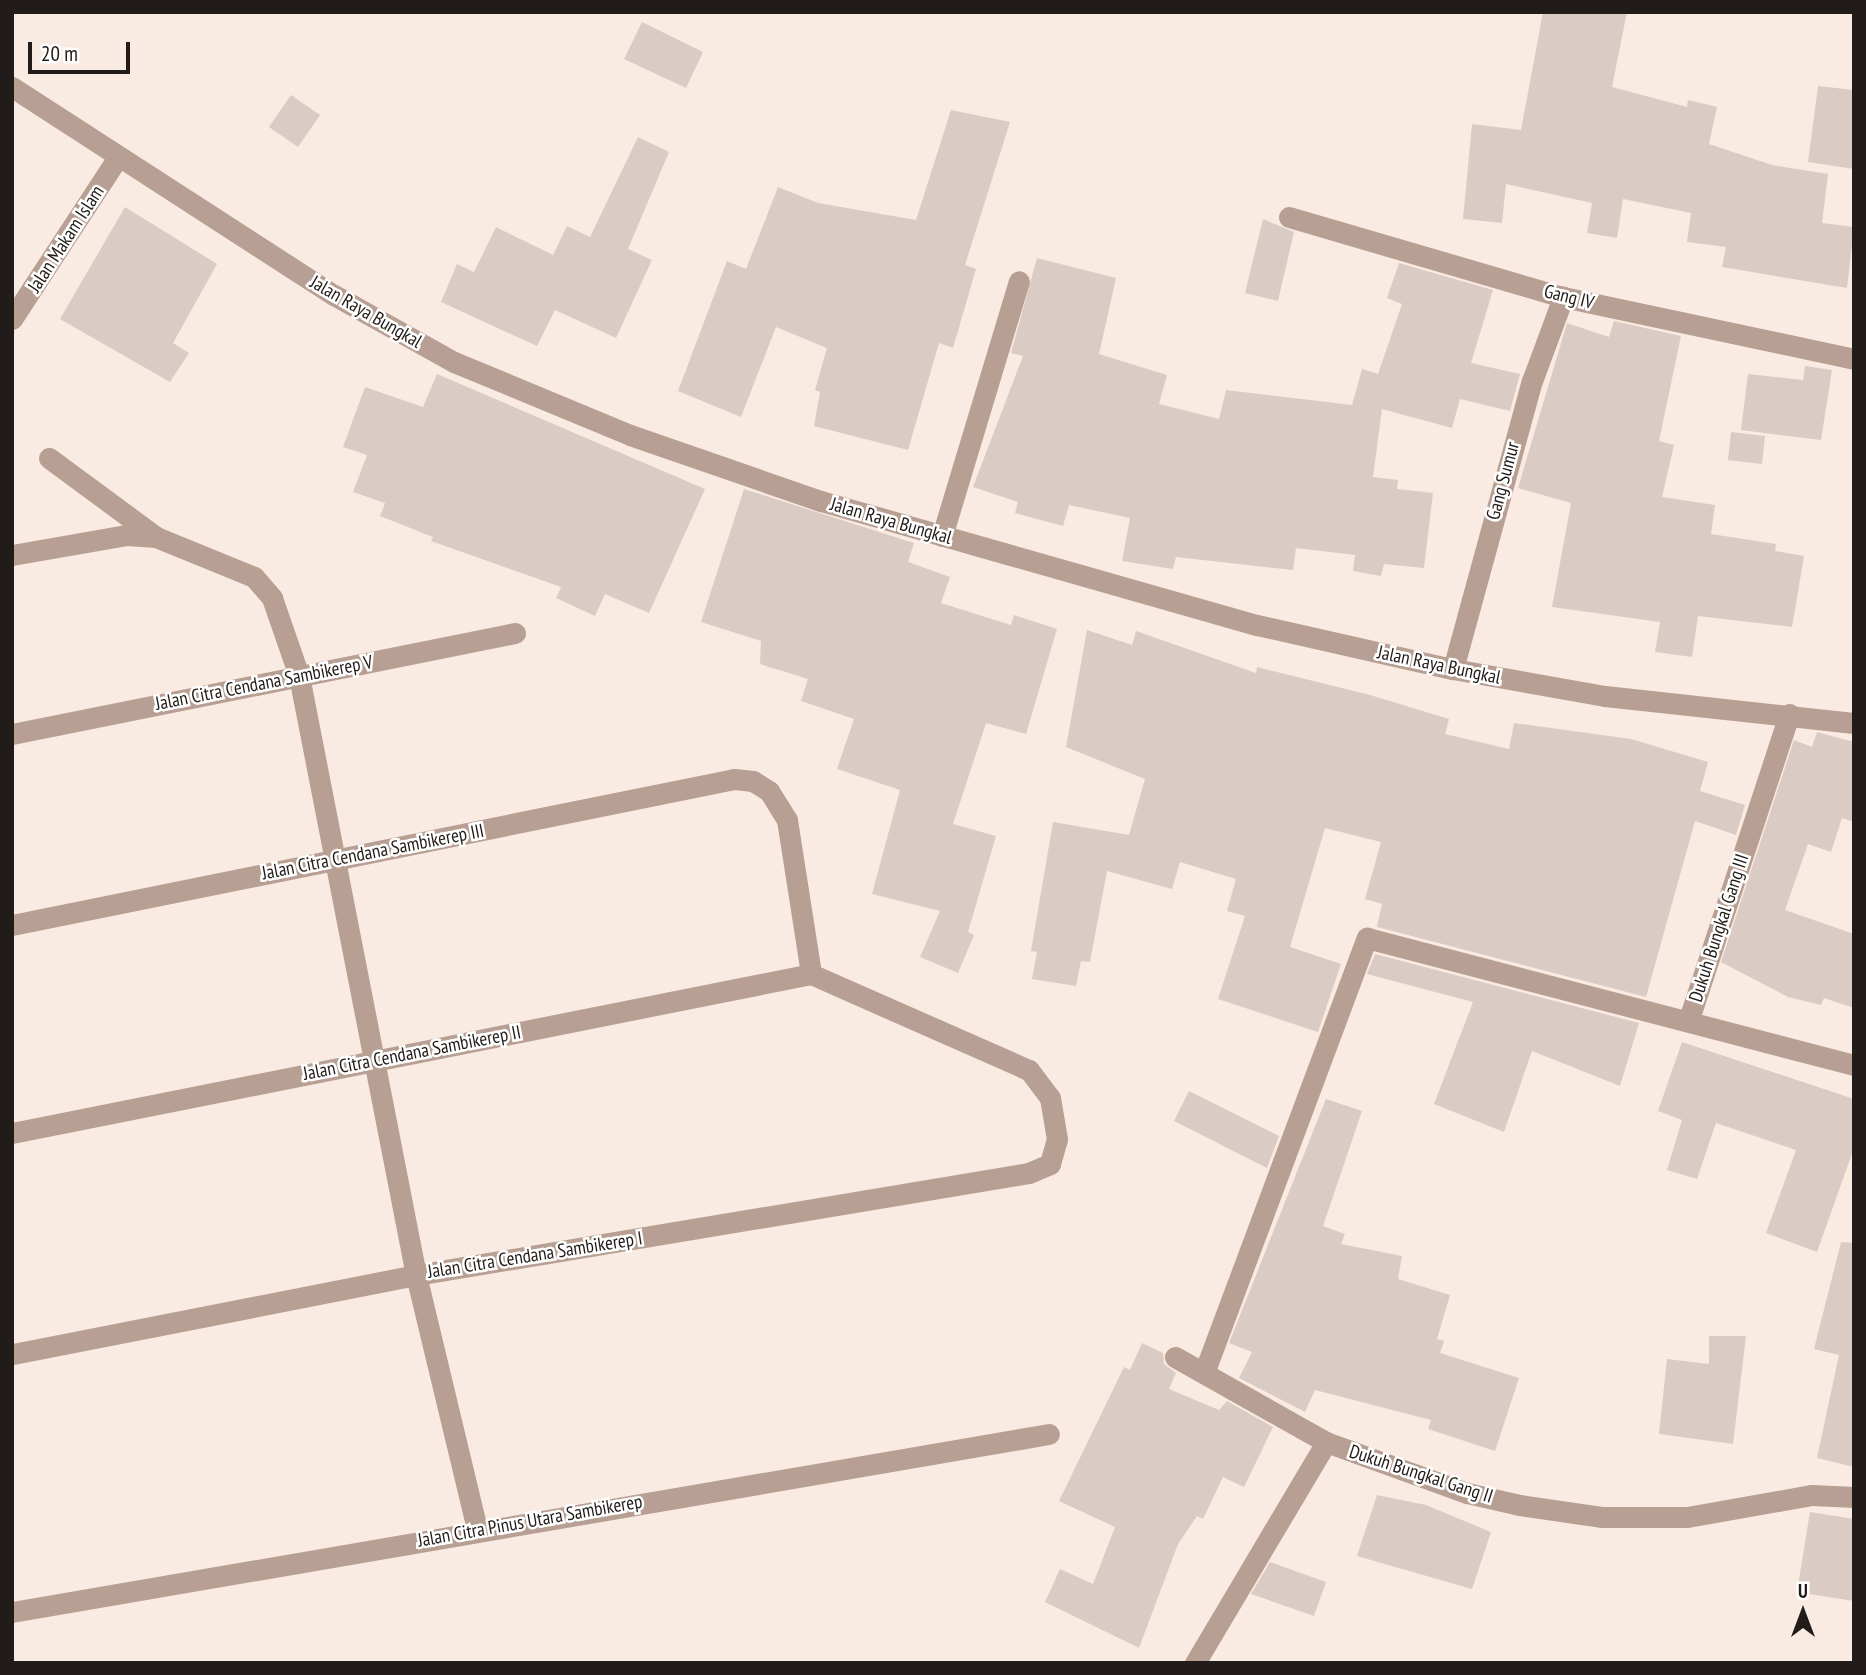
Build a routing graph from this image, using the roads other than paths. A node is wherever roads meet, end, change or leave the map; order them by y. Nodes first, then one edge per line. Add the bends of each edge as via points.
1 (12, 87) edge
2 (118, 157) junction
3 (1289, 217) dead end
4 (1019, 281) dead end
5 (1563, 297) junction
6 (12, 319) edge
7 (1854, 359) edge
8 (49, 458) dead end
9 (942, 536) junction
10 (156, 537) junction
11 (12, 555) edge
12 (515, 633) dead end
13 (1453, 669) junction
14 (299, 676) junction
15 (1790, 714) junction
16 (1854, 723) edge
17 (12, 734) edge
18 (331, 860) junction
19 (12, 925) edge
20 (811, 974) junction
21 (1689, 1019) junction
22 (377, 1059) junction
23 (1854, 1065) edge
24 (12, 1133) edge
25 (416, 1275) junction
26 (12, 1354) edge
27 (1175, 1357) dead end
28 (1204, 1373) junction
29 (1049, 1434) dead end
30 (1325, 1442) junction
31 (1854, 1497) edge
32 (477, 1529) junction
33 (12, 1612) edge
34 (1195, 1663) edge

1 - 2 street, Jalan Raya Bungkal
2 - 6 street, Jalan Makam Islam
2 - 9 street, Jalan Raya Bungkal via 334,295 454,362 630,435
3 - 5 street, Gang IV
4 - 9 street
5 - 7 street, Gang IV
5 - 13 street, Gang Sumur via 1525,404
8 - 10 street
9 - 13 street, Jalan Raya Bungkal via 1256,625
10 - 11 street via 127,535
10 - 14 street via 254,577 272,598
12 - 14 street, Jalan Citra Cendana Sambikerep V
13 - 15 street, Jalan Raya Bungkal via 1605,696
14 - 17 street, Jalan Citra Cendana Sambikerep V
14 - 18 street
15 - 16 street, Jalan Raya Bungkal
15 - 21 street, Dukuh Bungkal Gang III
18 - 19 street, Jalan Citra Cendana Sambikerep III
18 - 20 street, Jalan Citra Cendana Sambikerep III via 734,779 769,791 787,820
18 - 22 street
20 - 22 street, Jalan Citra Cendana Sambikerep II
20 - 25 street, Jalan Citra Cendana Sambikerep I via 1029,1070 1050,1098 1055,1157 1029,1173
21 - 23 street, Dukuh Bungkal Gang III
21 - 28 street via 1367,938
22 - 24 street, Jalan Citra Cendana Sambikerep II
22 - 25 street
25 - 26 street, Jalan Citra Cendana Sambikerep I
25 - 32 street
27 - 28 street, Dukuh Bungkal Gang II
28 - 30 street, Dukuh Bungkal Gang II
29 - 32 street, Jalan Citra Pinus Utara Sambikerep
30 - 31 street, Dukuh Bungkal Gang II via 1467,1493 1601,1517 1687,1517 1812,1495
30 - 34 street
32 - 33 street, Jalan Citra Pinus Utara Sambikerep

